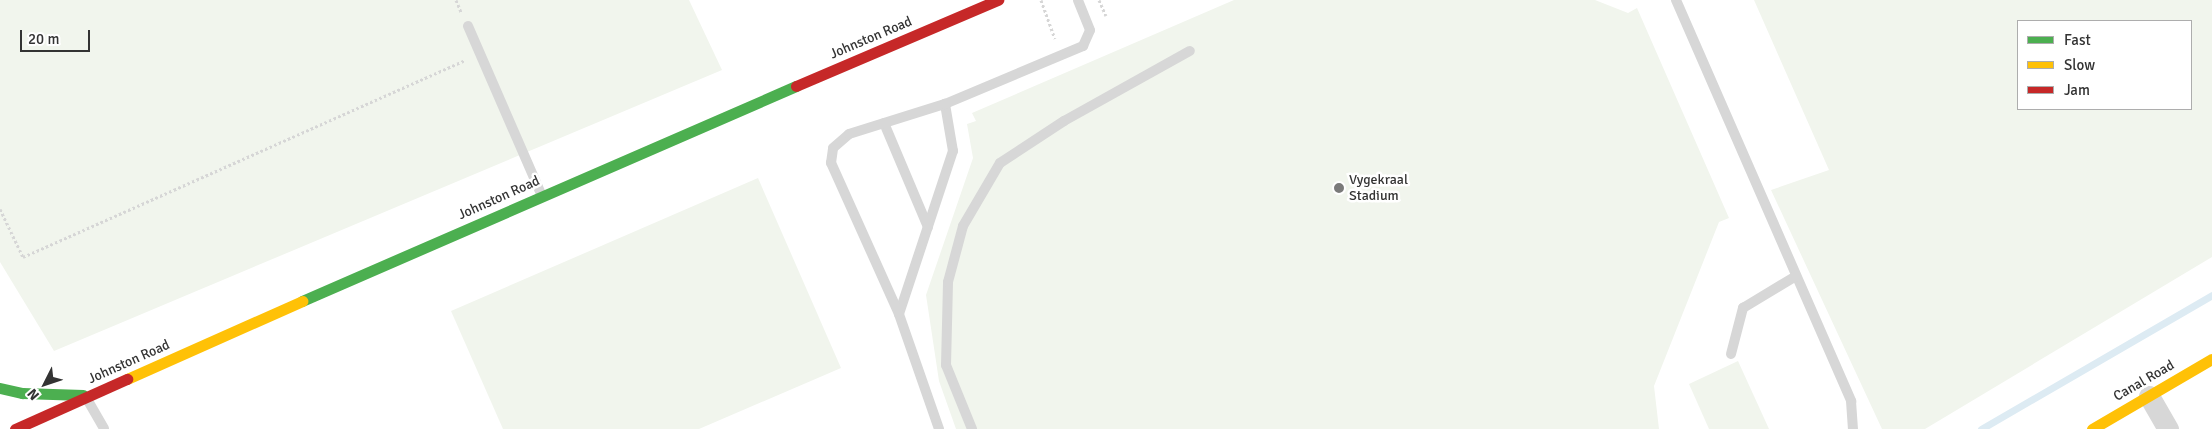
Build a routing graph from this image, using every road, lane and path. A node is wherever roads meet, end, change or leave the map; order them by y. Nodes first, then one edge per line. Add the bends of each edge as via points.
1 (998, 0) edge
2 (1042, 0) edge
3 (1078, 0) edge
4 (1099, 0) edge
5 (1676, 0) edge
6 (1106, 16) dead end
7 (468, 26) dead end
8 (1056, 42) dead end
9 (1190, 51) dead end
10 (479, 53) junction
11 (945, 104) junction
12 (884, 123) junction
13 (541, 195) junction
14 (0, 209) edge
15 (928, 227) junction
16 (1796, 276) junction
17 (900, 314) junction
18 (1730, 354) dead end
19 (2212, 359) edge
20 (0, 388) edge
21 (2148, 396) junction
22 (89, 397) junction
23 (15, 429) edge
24 (104, 429) edge
25 (939, 429) edge
26 (972, 429) edge
27 (1853, 429) edge
28 (2092, 429) edge
29 (2168, 429) edge

1 - 13 street, Johnston Road
2 - 8 path
3 - 11 lane via 1090,30 1083,46
4 - 6 path
5 - 16 lane
7 - 10 lane
9 - 26 lane via 1064,121 1000,163 963,226 948,282 946,365
10 - 13 lane
10 - 14 path via 23,257
11 - 12 lane
11 - 15 lane via 953,151
12 - 15 lane
12 - 17 lane via 849,134 833,148 831,163
13 - 22 street, Johnston Road
15 - 17 lane
16 - 18 lane via 1743,308
16 - 27 lane via 1851,401
17 - 25 lane
19 - 21 street, Canal Road
20 - 22 street via 22,394
21 - 28 street, Canal Road
21 - 29 street
22 - 23 street, Johnston Road
22 - 24 lane

